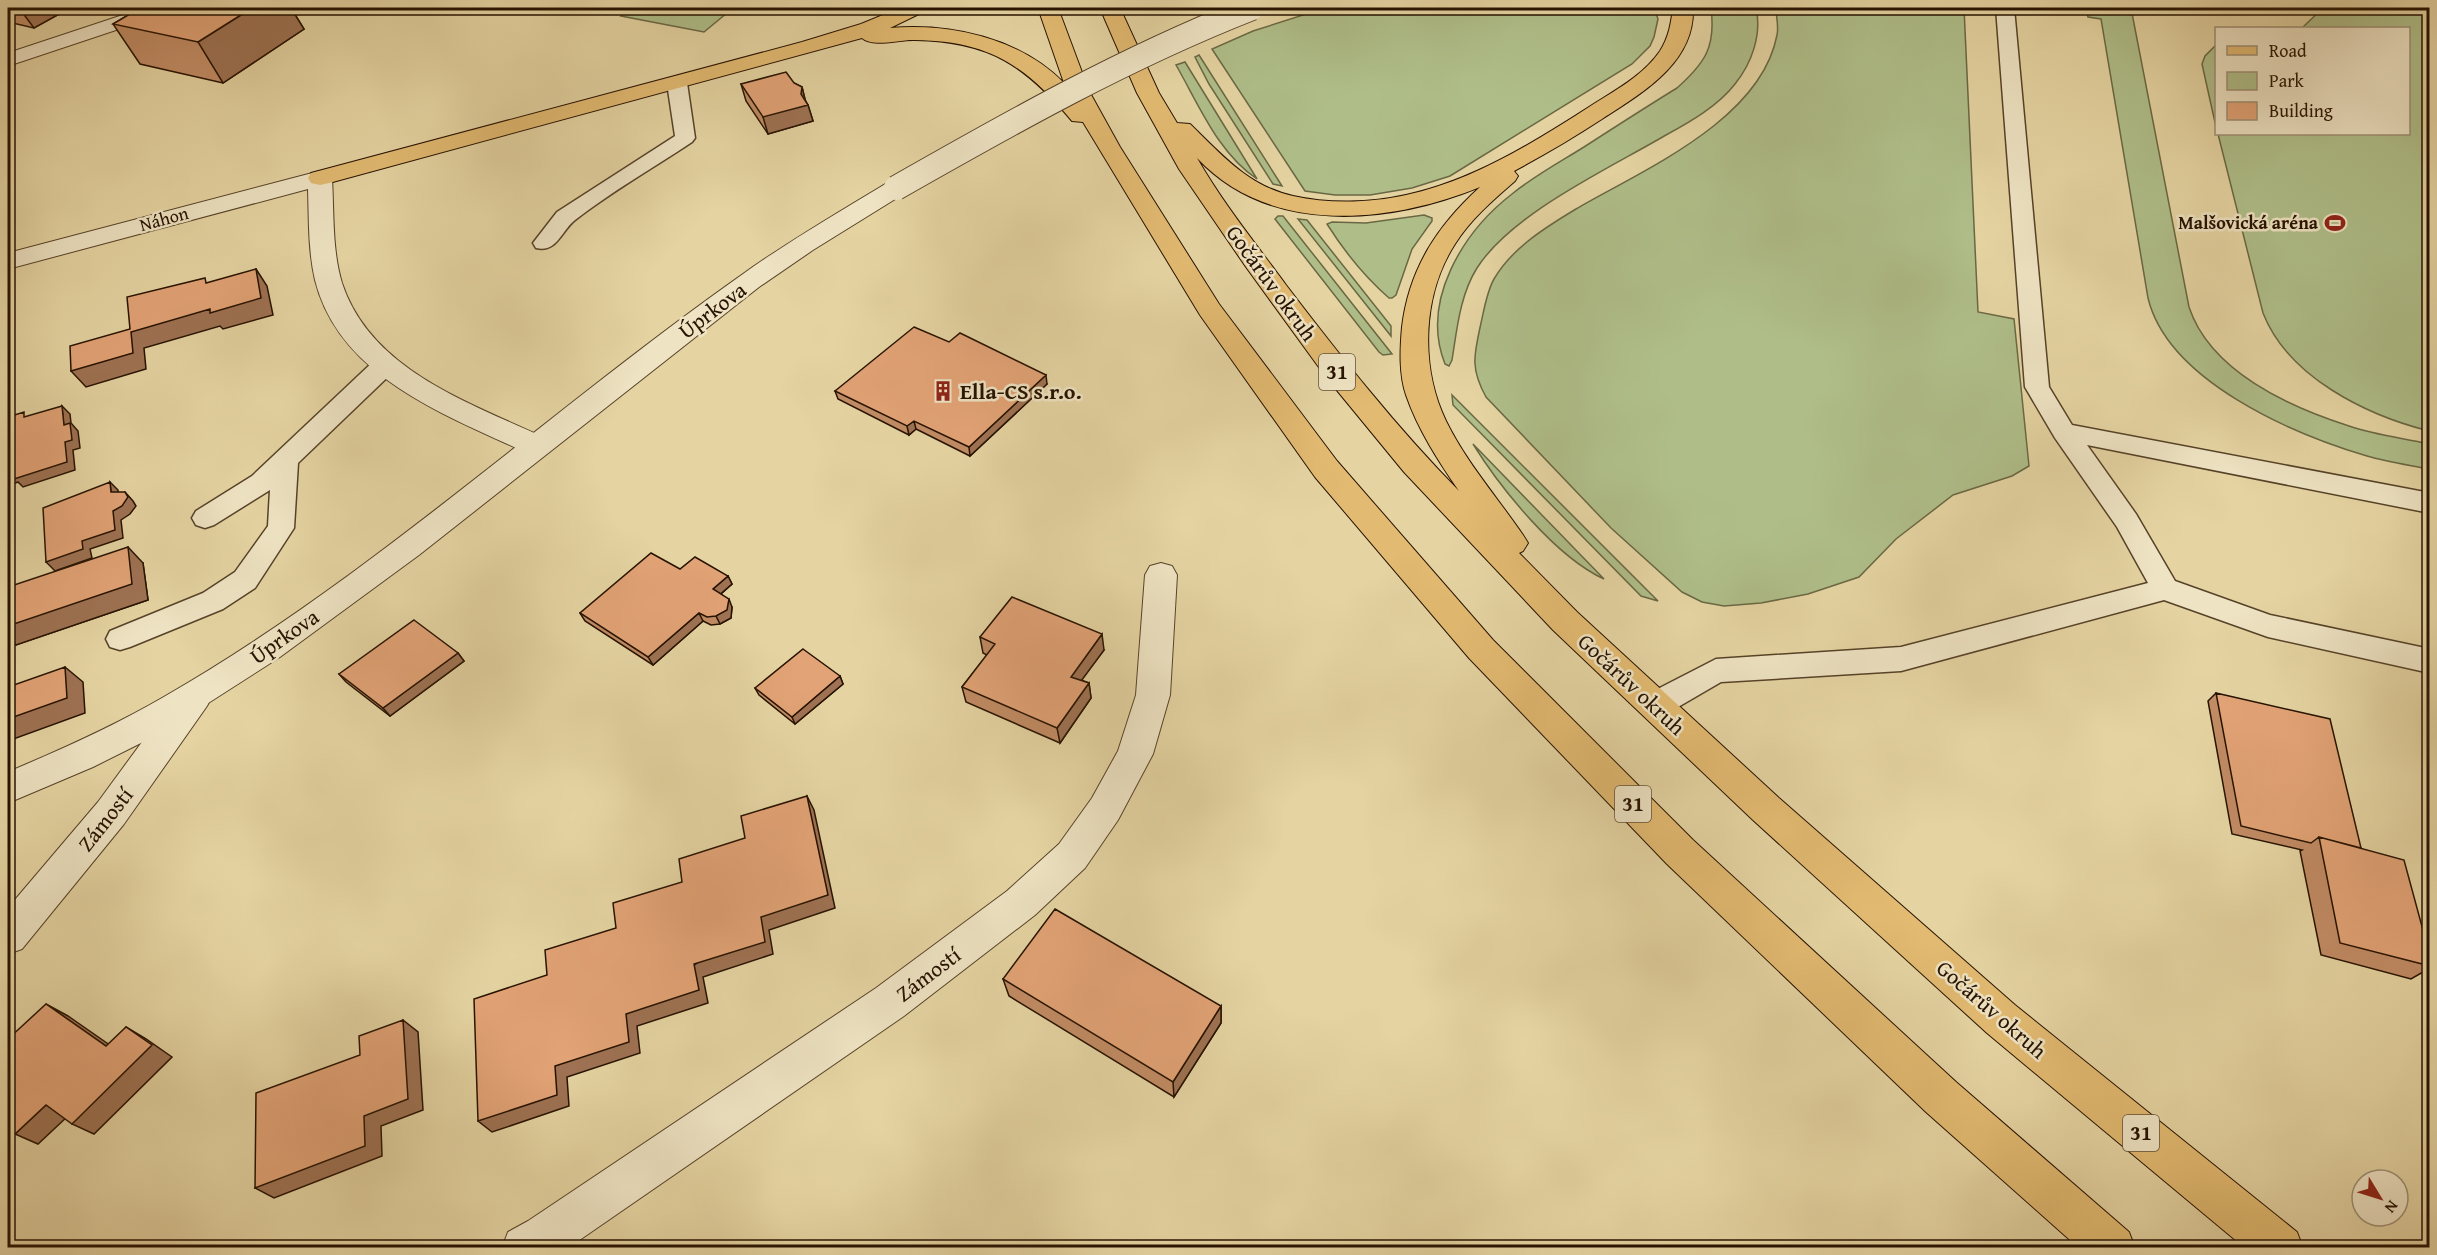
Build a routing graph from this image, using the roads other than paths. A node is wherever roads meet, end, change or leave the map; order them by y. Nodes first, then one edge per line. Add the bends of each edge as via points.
1 (134, 8) edge
2 (163, 8) edge
3 (916, 8) edge
4 (1048, 8) edge
5 (1110, 8) edge
6 (1252, 8) edge
7 (2005, 8) edge
8 (1681, 12) edge
9 (94, 30) junction
10 (810, 47) junction
11 (8, 60) edge
12 (677, 83) junction
13 (1148, 93) junction
14 (1561, 134) junction
15 (1108, 147) junction
16 (320, 178) junction
17 (544, 243) dead end
18 (8, 261) edge
19 (385, 365) junction
20 (2064, 432) junction
21 (537, 446) junction
22 (285, 461) junction
23 (2430, 503) edge
24 (205, 518) dead end
25 (1161, 575) dead end
26 (2164, 589) junction
27 (1565, 621) junction
28 (120, 639) dead end
29 (2430, 661) edge
30 (195, 696) junction
31 (1654, 705) junction
32 (8, 788) edge
33 (8, 936) edge
34 (524, 1248) edge
35 (2113, 1248) edge
36 (2281, 1248) edge

1 - 9 street
2 - 9 street
3 - 10 main road via 869,29
4 - 15 main road, 31 via 1078,91
5 - 13 main road, Gočárův okruh / 31
6 - 21 street, Úprkova, bridge via 1187,33 1092,78 896,188 751,280
7 - 20 lane via 2037,387
8 - 14 main road via 1678,41 1659,67
9 - 11 street
10 - 12 main road
10 - 15 main road via 907,33 979,42 1039,72
12 - 16 main road
12 - 17 lane via 685,138 565,218
13 - 14 main road via 1236,182 1258,194 1304,207 1362,210 1420,200 1486,175
13 - 27 main road, Gočárův okruh / 31 via 1191,169 1336,370 1415,464
14 - 27 main road via 1488,192 1460,219 1437,250 1422,286 1414,372 1437,433
15 - 35 main road, 31 via 1209,309 1326,469 1481,649 1680,852 1941,1097
16 - 18 street, Náhon
16 - 19 street via 325,260 335,302 354,334
19 - 21 street via 412,383
19 - 22 lane
20 - 23 lane
20 - 26 lane via 2127,521
21 - 30 street, Úprkova via 296,629
22 - 24 lane via 261,483
22 - 28 lane via 281,528 245,580 213,601
25 - 34 street, Zámostí via 1153,695 1135,754 1105,809 1072,856 1021,903 890,1002
26 - 29 lane via 2268,626
26 - 31 lane via 1901,659 1716,671
27 - 31 main road, Gočárův okruh / 31
30 - 32 street, Úprkova via 67,763
30 - 33 street, Zámostí via 111,813
31 - 36 main road, Gočárův okruh / 31 via 2001,1019

